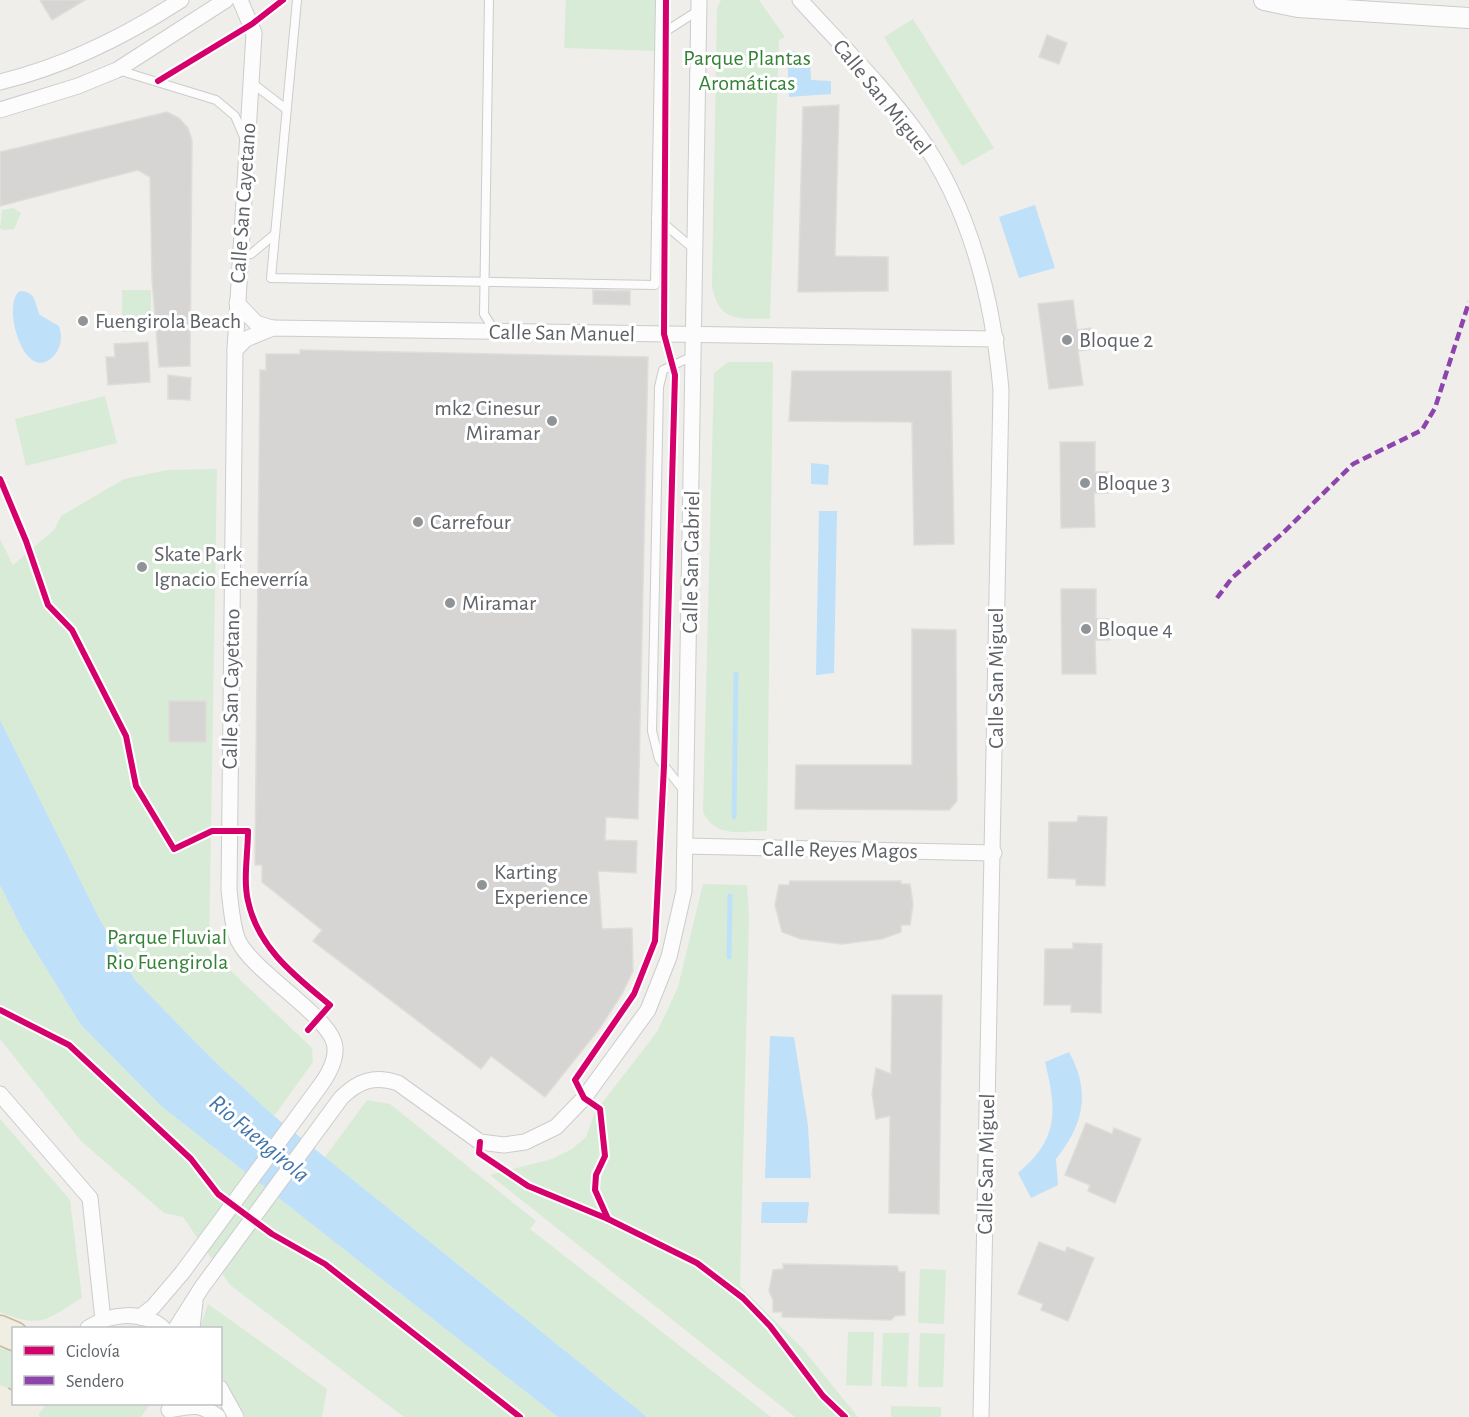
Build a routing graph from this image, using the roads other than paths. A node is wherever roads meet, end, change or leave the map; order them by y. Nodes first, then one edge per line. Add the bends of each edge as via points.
1 (181, 0) edge
2 (226, 0) edge
3 (240, 0) edge
4 (297, 0) edge
5 (489, 0) edge
6 (660, 0) edge
7 (800, 0) edge
8 (1264, 0) edge
9 (1299, 3) edge
10 (699, 5) edge
11 (1469, 18) edge
12 (660, 35) junction
13 (117, 70) junction
14 (0, 82) edge
15 (251, 82) junction
16 (285, 109) junction
17 (0, 110) edge
18 (246, 141) junction
19 (657, 217) junction
20 (275, 234) junction
21 (696, 251) junction
22 (239, 255) junction
23 (483, 280) junction
24 (237, 303) junction
25 (273, 328) junction
26 (495, 332) junction
27 (695, 336) junction
28 (996, 339) junction
29 (235, 350) junction
30 (695, 356) junction
31 (687, 794) junction
32 (686, 846) junction
33 (993, 853) junction
34 (0, 1094) edge
35 (197, 1294) junction
36 (140, 1317) junction
37 (103, 1320) junction
38 (91, 1327) edge
39 (159, 1327) edge
40 (177, 1327) edge
41 (192, 1327) edge
42 (222, 1392) edge
43 (0, 1400) edge
44 (222, 1404) edge
45 (168, 1410) edge
46 (23, 1417) edge
47 (218, 1417) edge
48 (235, 1417) edge
49 (981, 1417) edge

1 - 14 street via 102,48 38,73
2 - 13 street
3 - 15 street, Calle San Cayetano via 254,33
4 - 16 lane
5 - 23 lane
6 - 12 lane
7 - 28 street, Calle San Miguel via 918,134 959,208 972,241
8 - 9 street
9 - 11 street
10 - 12 lane
10 - 21 street, Calle San Gabriel
12 - 19 lane
13 - 17 street
13 - 18 lane via 216,100 235,116
15 - 16 lane
15 - 18 street, Calle San Cayetano
16 - 20 lane
18 - 22 street, Calle San Cayetano
19 - 21 lane
19 - 23 lane via 655,285
20 - 22 lane via 251,254
20 - 23 lane via 271,278
21 - 27 street, Calle San Gabriel
22 - 24 street, Calle San Cayetano
23 - 26 lane via 484,314
24 - 25 street, Calle San Manuel via 256,323
24 - 29 street, Calle San Cayetano
25 - 26 street, Calle San Manuel
25 - 29 street, Calle San Manuel via 246,339
26 - 27 street, Calle San Manuel
27 - 28 street, Calle San Manuel
27 - 30 street, Calle San Gabriel
28 - 33 street, Calle San Miguel via 1000,390
29 - 36 street, Calle San Cayetano via 229,890 238,940 265,971 327,1028 336,1049 320,1086 193,1256 153,1307
30 - 31 street, Calle San Gabriel
30 - 31 lane via 663,370 659,387 652,731 659,759
31 - 32 street, Calle San Gabriel
32 - 33 street, Calle Reyes Magos
32 - 35 street, Calle San Gabriel via 679,923 648,1010 584,1098 556,1128 525,1142 480,1142 398,1083 382,1078 353,1086
33 - 49 street, Calle San Miguel
34 - 37 street via 90,1198
35 - 40 street, Calle San Gabriel
35 - 41 street
36 - 37 street via 121,1315
36 - 39 street
37 - 38 street
42 - 48 street
43 - 46 highway, bridge
44 - 48 street
45 - 47 street via 205,1407

